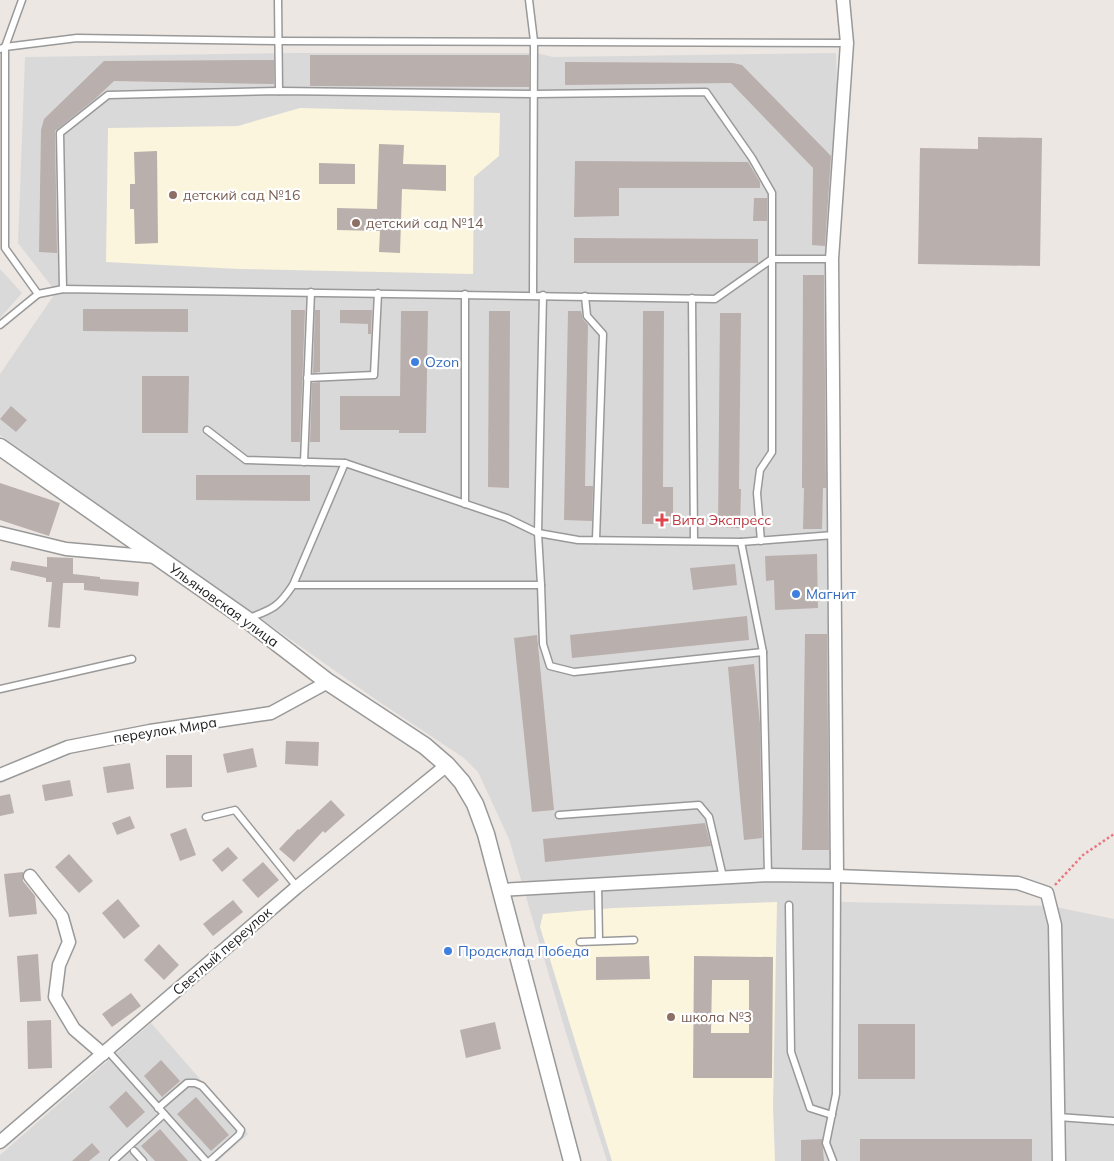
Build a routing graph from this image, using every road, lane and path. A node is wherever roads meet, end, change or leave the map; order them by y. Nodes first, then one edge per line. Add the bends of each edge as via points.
1 (22, 0) edge
2 (278, 0) edge
3 (529, 0) edge
4 (843, 0) edge
5 (279, 41) junction
6 (534, 41) junction
7 (847, 43) junction
8 (2, 48) edge
9 (279, 92) junction
10 (534, 94) junction
11 (772, 259) junction
12 (832, 259) junction
13 (63, 289) junction
14 (311, 292) junction
15 (378, 293) junction
16 (38, 294) junction
17 (465, 294) junction
18 (533, 295) junction
19 (543, 295) junction
20 (585, 296) junction
21 (692, 298) junction
22 (0, 325) edge
23 (307, 378) junction
24 (207, 430) dead end
25 (0, 447) edge
26 (304, 462) junction
27 (346, 463) junction
28 (465, 504) junction
29 (538, 532) junction
30 (0, 534) edge
31 (834, 534) junction
32 (596, 540) junction
33 (761, 541) junction
34 (694, 542) junction
35 (741, 542) junction
36 (156, 556) junction
37 (293, 584) junction
38 (541, 585) junction
39 (246, 620) junction
40 (763, 652) junction
41 (132, 659) dead end
42 (328, 682) junction
43 (0, 689) edge
44 (447, 765) junction
45 (0, 775) edge
46 (559, 815) dead end
47 (206, 818) dead end
48 (1114, 834) edge
49 (768, 875) junction
50 (30, 876) dead end
51 (837, 876) junction
52 (723, 877) junction
53 (598, 884) junction
54 (297, 887) junction
55 (500, 890) junction
56 (1047, 893) junction
57 (789, 905) dead end
58 (599, 940) junction
59 (634, 940) dead end
60 (580, 942) dead end
61 (105, 1052) junction
62 (158, 1108) junction
63 (164, 1114) junction
64 (832, 1115) junction
65 (1058, 1117) junction
66 (1114, 1120) edge
67 (0, 1142) edge
68 (134, 1151) dead end
69 (113, 1161) edge
70 (143, 1161) edge
71 (208, 1161) edge
72 (572, 1161) edge
73 (833, 1161) edge
74 (1058, 1161) edge

1 - 8 lane
2 - 5 lane
3 - 6 lane
4 - 7 street
5 - 6 lane
5 - 8 lane via 77,38
5 - 9 lane
6 - 7 lane
6 - 10 lane
7 - 12 street
8 - 16 lane via 4,248
9 - 10 lane
9 - 13 lane via 108,95 60,133
10 - 11 lane via 706,92 752,158 772,194
10 - 18 lane
11 - 12 lane
11 - 21 lane via 715,298
11 - 33 lane via 772,452 760,470 757,493
12 - 31 street
13 - 14 lane
13 - 16 lane
14 - 15 lane
14 - 23 lane
15 - 17 lane
15 - 23 lane via 374,375
16 - 22 lane
17 - 18 lane
17 - 28 lane
18 - 19 lane
19 - 20 lane
19 - 29 lane
20 - 21 lane
20 - 32 lane via 587,316 603,334
21 - 34 lane
23 - 26 lane
24 - 26 lane via 246,460
25 - 36 street, Ульяновская улица
26 - 27 lane
27 - 28 lane
27 - 37 lane
28 - 29 lane
29 - 32 lane
29 - 38 lane
30 - 36 street via 66,549
31 - 33 lane
31 - 51 street
32 - 34 lane
33 - 35 lane
34 - 35 lane
35 - 40 lane
36 - 39 street, Ульяновская улица
37 - 38 lane
37 - 39 lane via 281,602
38 - 40 lane via 543,644 550,666 574,672
39 - 42 street, Ульяновская улица
40 - 49 lane
41 - 43 lane
42 - 44 street, Ульяновская улица via 425,746
42 - 45 street, переулок Мира via 271,713 68,747
44 - 54 street, Светлый переулок
44 - 55 street, Ульяновская улица via 475,804
46 - 52 lane via 699,805 709,817
47 - 54 lane via 235,810
48 - 56 path via 1083,855
49 - 51 street
49 - 52 street
50 - 61 street via 62,917 69,942 59,965 55,997 74,1028
51 - 56 street via 1018,883
51 - 64 lane via 836,1094
52 - 53 street
53 - 55 street
53 - 58 lane
54 - 61 street, Светлый переулок
55 - 72 street, Ульяновская улица
56 - 65 street via 1055,924
57 - 64 lane via 790,1052 810,1108
58 - 59 lane
58 - 60 lane
61 - 62 lane
61 - 67 street, Светлый переулок
62 - 63 lane
62 - 71 lane via 187,1083 202,1086 241,1130
63 - 69 lane
63 - 71 lane
64 - 73 lane via 826,1143
65 - 66 lane
65 - 74 street
68 - 70 lane

